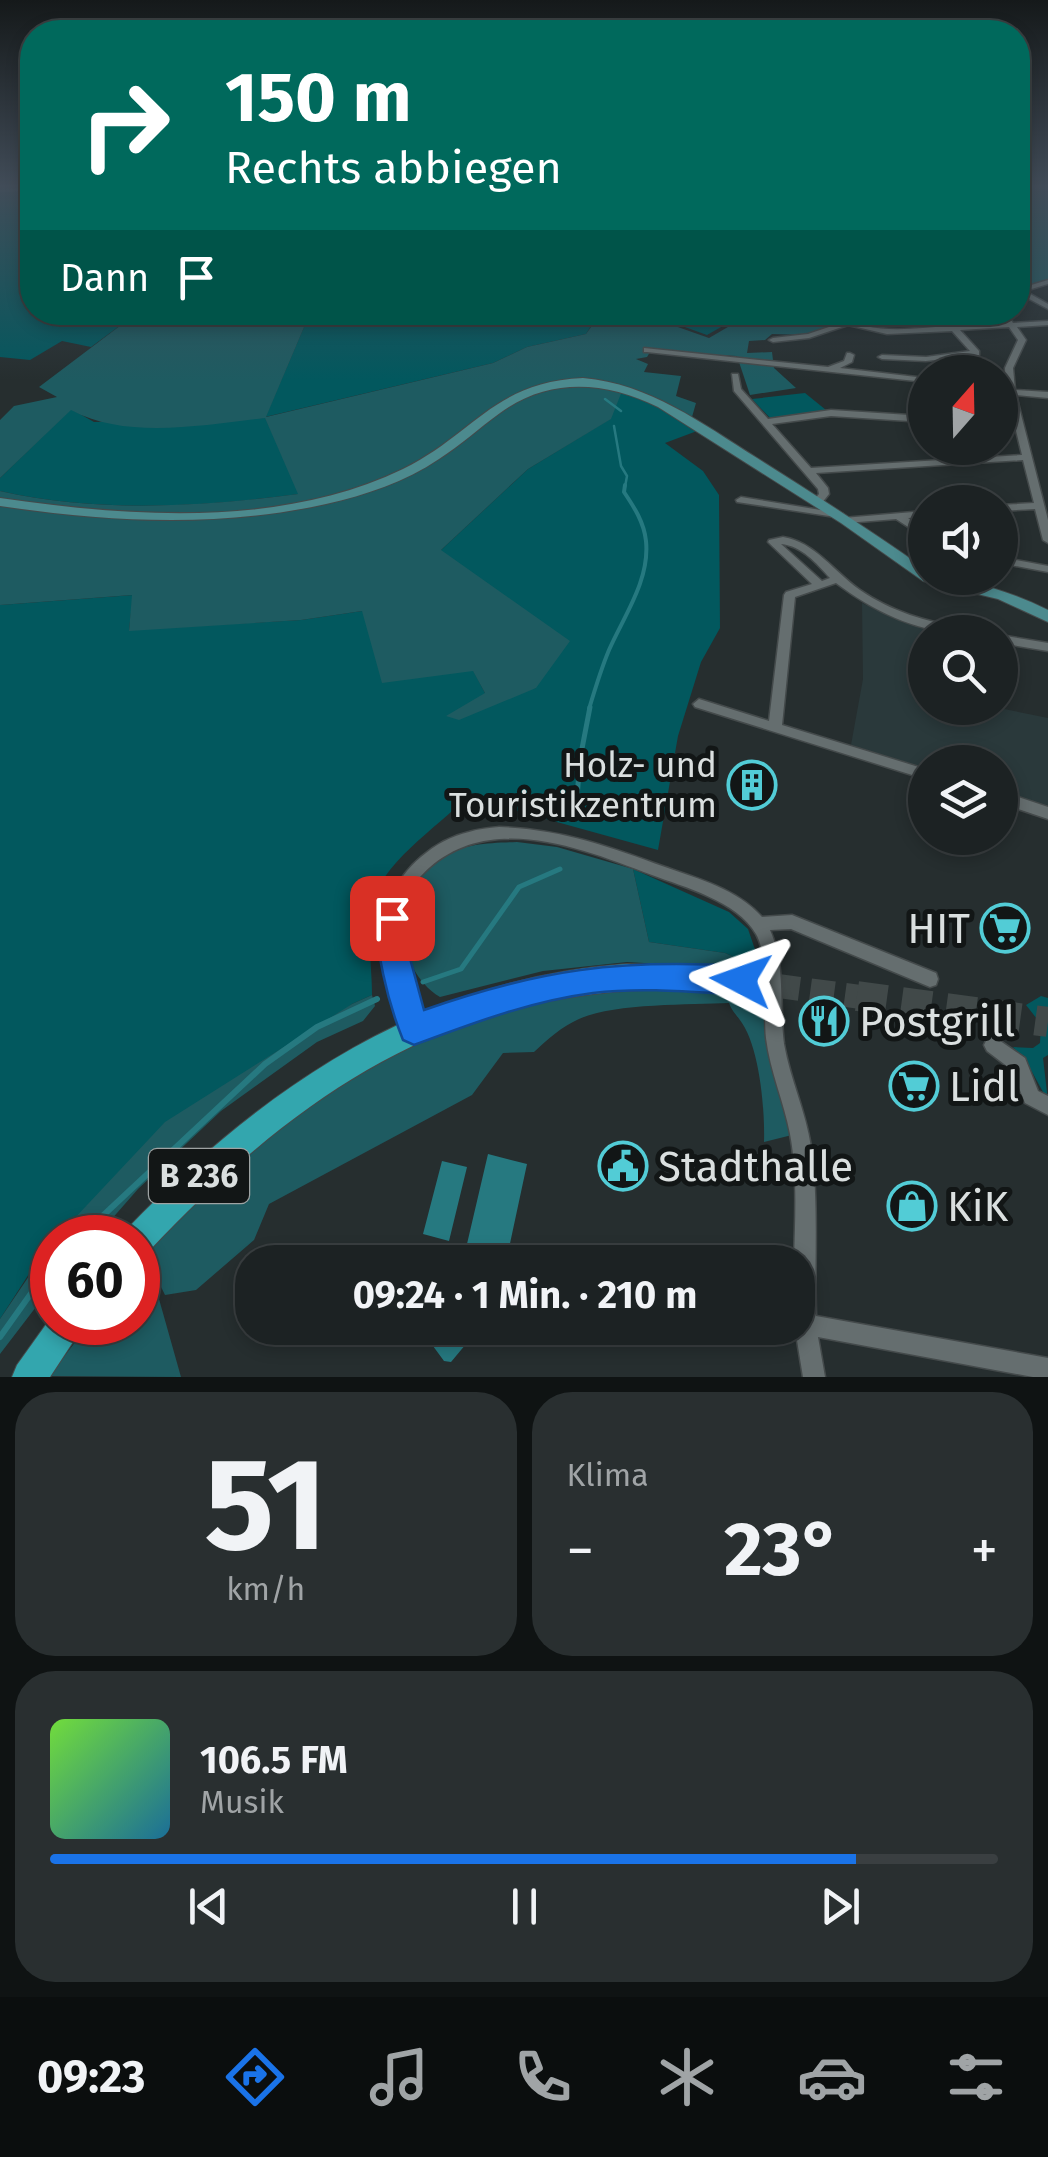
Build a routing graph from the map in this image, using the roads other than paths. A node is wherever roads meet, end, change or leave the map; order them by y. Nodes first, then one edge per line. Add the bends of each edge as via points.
1 (1048, 323) edge
2 (842, 325) edge
3 (857, 325) edge
4 (952, 325) edge
5 (1014, 327) junction
6 (956, 329) junction
7 (773, 340) dead end
8 (647, 350) dead end
9 (850, 355) dead end
10 (1016, 355) edge
11 (882, 357) dead end
12 (824, 371) junction
13 (735, 376) dead end
14 (908, 378) edge
15 (1018, 393) edge
16 (1048, 396) edge
17 (908, 418) edge
18 (768, 422) junction
19 (1018, 429) edge
20 (1027, 457) junction
21 (809, 471) junction
22 (741, 500) dead end
23 (0, 502) edge
24 (816, 502) junction
25 (1040, 506) junction
26 (1018, 507) edge
27 (908, 515) edge
28 (898, 516) junction
29 (843, 518) junction
30 (1046, 521) edge
31 (908, 523) edge
32 (1048, 540) edge
33 (1018, 563) edge
34 (908, 564) edge
35 (1048, 569) edge
36 (838, 579) junction
37 (820, 585) junction
38 (1003, 595) edge
39 (1048, 617) edge
40 (908, 620) edge
41 (1018, 642) edge
42 (1048, 647) edge
43 (699, 704) dead end
44 (775, 728) junction
45 (908, 769) edge
46 (1018, 803) edge
47 (1048, 813) edge
48 (759, 924) junction
49 (930, 979) dead end
50 (741, 980) tunnel mouth
51 (414, 1029) junction
52 (994, 1044) dead end
53 (1048, 1106) edge
54 (160, 1217) edge
55 (803, 1245) edge
56 (815, 1326) edge
57 (52, 1345) edge
58 (808, 1345) edge
59 (1048, 1369) edge
60 (29, 1377) edge
61 (814, 1377) edge

1 - 5 street
2 - 7 street
3 - 6 street via 887,332
4 - 6 street
5 - 6 street
5 - 10 street via 1022,344
6 - 11 street via 975,348 973,355
8 - 12 street
9 - 12 street via 846,364
12 - 14 street
13 - 18 street via 737,389
15 - 16 street
17 - 18 street via 831,412
18 - 21 street
19 - 20 street
20 - 21 street
20 - 25 street
21 - 24 street via 824,490
22 - 29 street
23 - 24 main road via 200,514 320,501 418,466 517,396 574,382 646,395
24 - 29 main road
25 - 26 street
25 - 30 street
27 - 28 street
28 - 29 street
28 - 31 street
29 - 34 main road
30 - 32 street
33 - 35 street
36 - 37 street
36 - 37 street via 797,543 774,542
36 - 40 street
37 - 44 street via 787,598
38 - 39 main road
41 - 42 street
43 - 44 street
44 - 45 street
46 - 47 street
48 - 49 street via 792,922
48 - 51 street via 741,908 636,862 546,837 467,837 438,850 398,896 392,918 396,962
48 - 55 street via 779,1062 802,1150
50 - 51 main road, B 236 via 593,979 498,998
51 - 54 main road, B 236 via 267,1118
52 - 53 street via 1019,1064 1032,1096
56 - 59 street
57 - 60 main road
58 - 61 street

